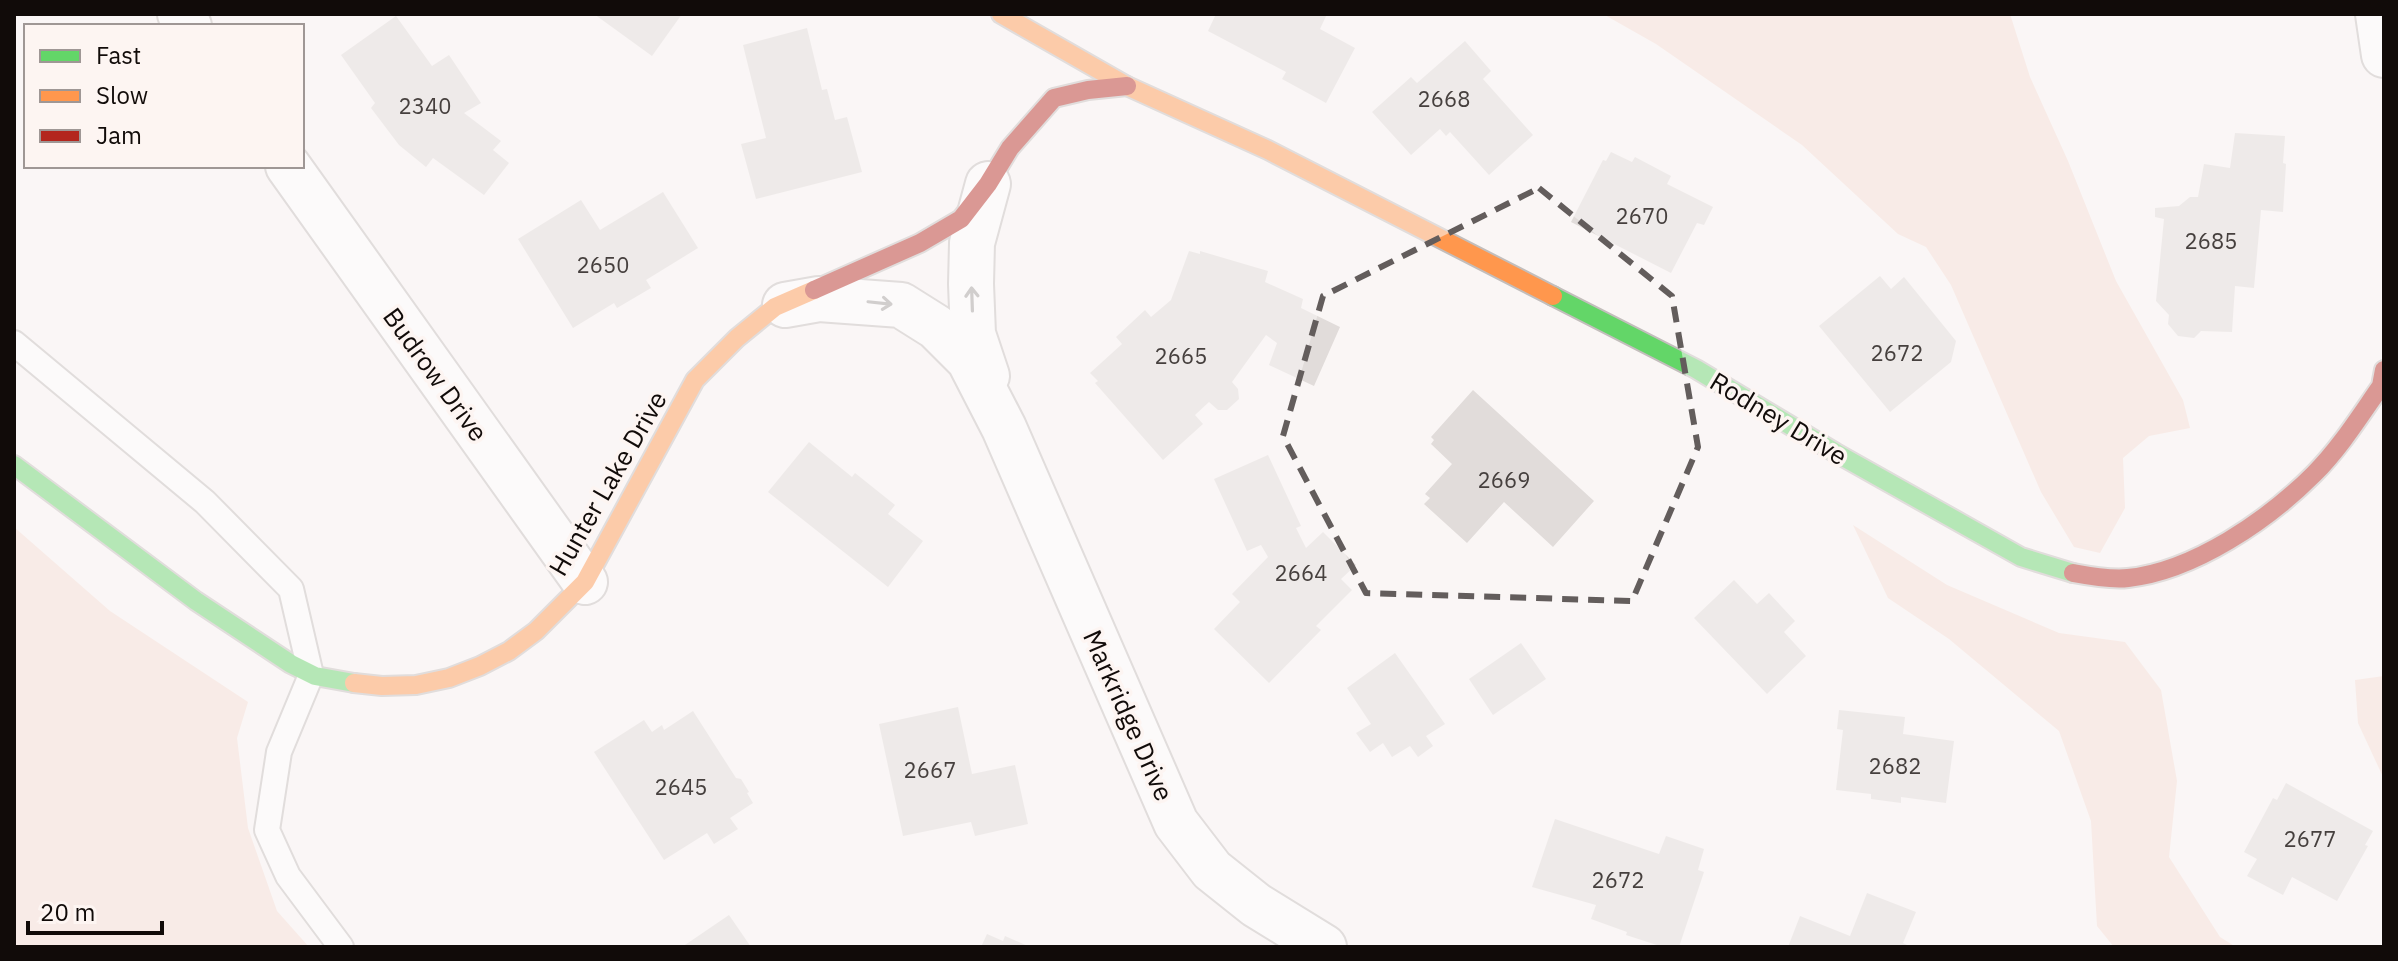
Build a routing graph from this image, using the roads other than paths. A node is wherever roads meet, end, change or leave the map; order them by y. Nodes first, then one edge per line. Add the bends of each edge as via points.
1 (1001, 14) edge
2 (2378, 14) edge
3 (2384, 55) edge
4 (1127, 86) junction
5 (289, 168) edge
6 (988, 184) junction
7 (775, 307) junction
8 (14, 343) edge
9 (2383, 381) edge
10 (1004, 428) junction
11 (14, 465) edge
12 (585, 582) junction
13 (311, 675) junction
14 (341, 947) edge
15 (1324, 947) edge

1 - 4 street, Rodney Drive
2 - 3 street
4 - 6 street, Hunter Lake Drive via 1054,98 1018,138
4 - 9 street, Rodney Drive via 1282,157 1696,369 2021,557 2076,574 2127,578 2169,568 2260,522 2315,473
5 - 12 street, Budrow Drive
6 - 7 street, Hunter Lake Drive via 961,219 920,243
10 -> 6 street, Markridge Drive via 973,334 972,243
7 -> 10 street, Markridge Drive via 819,299 901,305 936,327 969,360
7 - 12 street, Hunter Lake Drive via 695,380
8 - 13 lane via 205,502 291,589
10 - 15 street, Markridge Drive via 1176,823 1212,870
11 - 13 street, Hunter Lake Drive via 212,615
12 - 13 street, Hunter Lake Drive via 561,611 518,647 473,671 423,684 369,686
13 - 14 lane via 279,752 267,830 288,876

